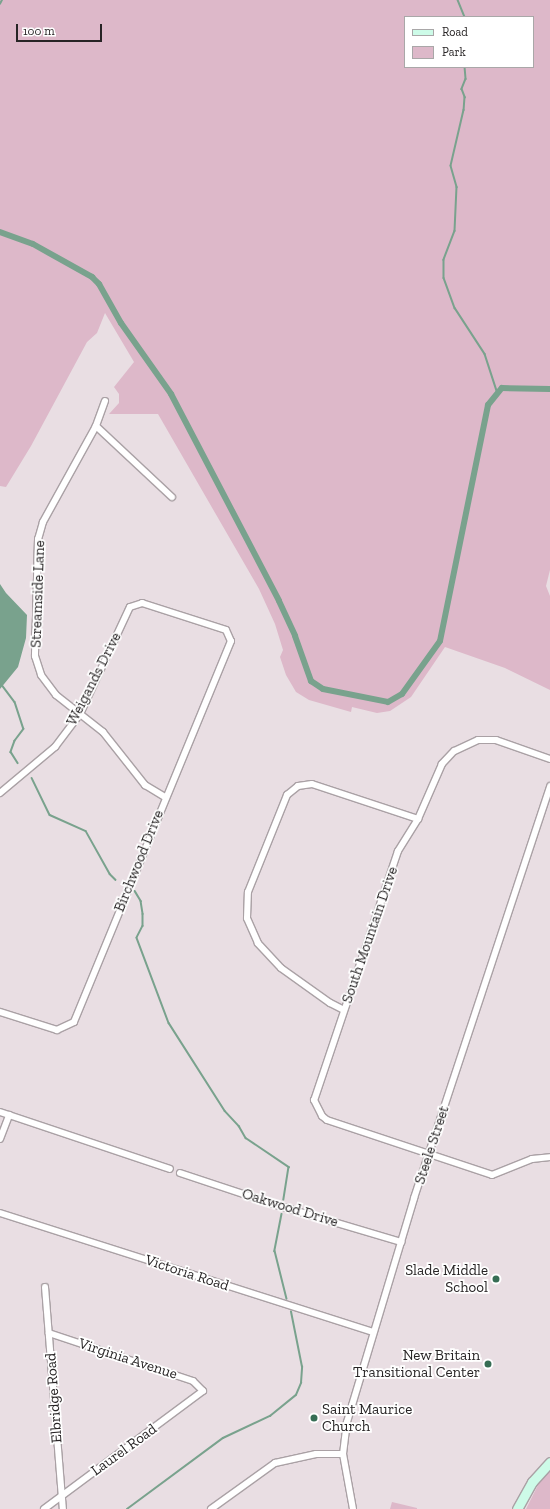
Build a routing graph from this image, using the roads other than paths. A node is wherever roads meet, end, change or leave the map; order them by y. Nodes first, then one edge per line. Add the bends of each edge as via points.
1 (105, 401) dead end
2 (96, 426) junction
3 (172, 498) dead end
4 (226, 630) joint
5 (80, 714) junction
6 (550, 759) edge
7 (550, 786) edge
8 (0, 794) edge
9 (165, 797) junction
10 (418, 819) junction
11 (344, 1010) junction
12 (0, 1012) edge
13 (0, 1112) edge
14 (9, 1115) junction
15 (0, 1139) edge
16 (429, 1154) junction
17 (550, 1157) edge
18 (170, 1169) dead end
19 (180, 1173) dead end
20 (0, 1212) edge
21 (401, 1242) junction
22 (44, 1287) dead end
23 (373, 1332) junction
24 (49, 1333) junction
25 (204, 1391) joint
26 (343, 1454) junction
27 (550, 1462) edge
28 (61, 1495) junction
29 (44, 1509) edge
30 (63, 1509) edge
31 (211, 1509) edge
32 (353, 1509) edge
33 (517, 1509) edge

1 - 2 street, Streamside Lane
2 - 3 street
2 - 5 street, Streamside Lane via 43,522 38,539 34,623 37,664 56,695
4 - 5 street, Weigands Drive via 142,603 130,607
4 - 9 street, Birchwood Drive via 231,640
5 - 8 street, Weigands Drive via 55,747
5 - 9 street, Streamside Lane via 103,732 145,785
6 - 10 street, South Mountain Drive via 496,740 478,740 465,744 442,764
7 - 16 street, Steele Street
9 - 12 street, Birchwood Drive via 74,1022 57,1030
10 - 11 street, South Mountain Drive via 398,851
10 - 11 street via 312,784 298,786 287,795 248,892 247,918 258,943 281,968
11 - 16 street, South Mountain Drive via 314,1100 322,1116 327,1120
13 - 14 street
14 - 15 street
14 - 18 street
16 - 17 street, South Mountain Drive via 492,1175 532,1159
16 - 21 street, Steele Street
19 - 21 street, Oakwood Drive
20 - 23 street, Victoria Road
21 - 23 street, Steele Street
22 - 24 street, Elbridge Road
23 - 26 street, Steele Street via 346,1422
24 - 25 street, Virginia Avenue via 194,1381
24 - 28 street, Elbridge Road
25 - 28 street, Laurel Road
26 - 31 street via 316,1454 275,1463
26 - 32 street, Steele Street
27 - 33 street via 532,1482
28 - 29 street, Laurel Road
28 - 30 street, Elbridge Road

